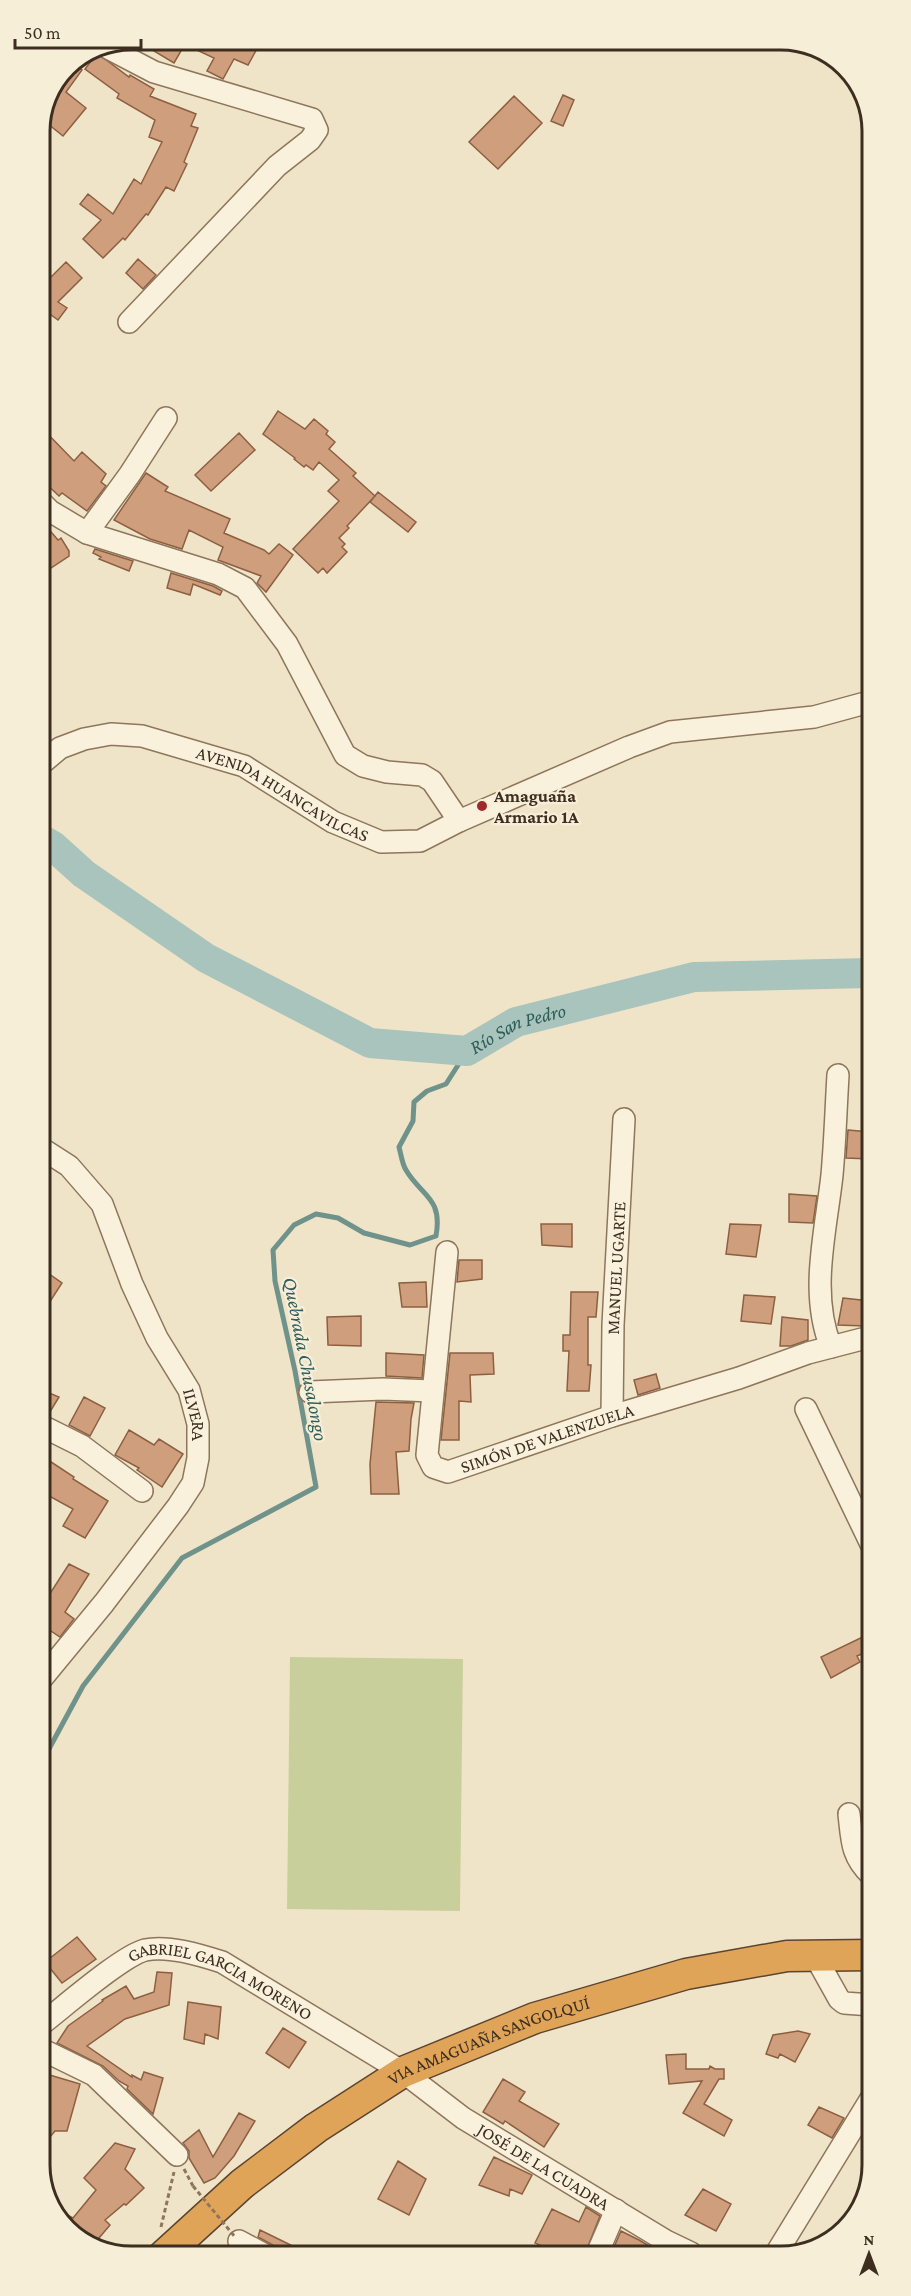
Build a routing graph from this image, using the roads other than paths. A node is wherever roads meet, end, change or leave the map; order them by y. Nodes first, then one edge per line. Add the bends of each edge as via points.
1 (115, 51) edge
2 (129, 322) dead end
3 (166, 418) dead end
4 (50, 513) edge
5 (87, 533) junction
6 (862, 704) edge
7 (50, 756) edge
8 (459, 821) junction
9 (838, 1075) dead end
10 (624, 1119) dead end
11 (50, 1154) edge
12 (447, 1252) dead end
13 (862, 1339) edge
14 (831, 1347) junction
15 (432, 1391) junction
16 (310, 1392) dead end
17 (806, 1408) dead end
18 (612, 1416) junction
19 (50, 1430) edge
20 (142, 1491) dead end
21 (862, 1525) edge
22 (50, 1669) edge
23 (849, 1814) dead end
24 (862, 1867) edge
25 (862, 1955) edge
26 (815, 1956) junction
27 (862, 2004) edge
28 (50, 2018) edge
29 (50, 2053) edge
30 (403, 2072) junction
31 (862, 2113) edge
32 (177, 2156) road end
33 (616, 2210) junction
34 (237, 2239) road end
35 (161, 2245) edge
36 (249, 2246) edge
37 (600, 2246) edge
38 (679, 2246) edge
39 (781, 2246) edge

1 - 2 street via 154,72 312,119 317,130 277,165
3 - 5 street
4 - 5 street
5 - 8 street via 218,574 245,588 286,644 345,755 363,766 422,775 432,781
6 - 8 street, AVENIDA HUANCAVILCAS via 813,717 670,732
7 - 8 street, AVENIDA HUANCAVILCAS via 84,739 111,734 142,736 244,766 333,822 381,843 420,841
9 - 14 street via 821,1270 823,1327
10 - 18 street, MANUEL UGARTE
11 - 22 street, ILVERA via 69,1166 102,1204 157,1338 189,1390 198,1424 198,1458 193,1483 178,1506
12 - 15 street, SIMÓN DE VALENZUELA
13 - 14 street, SIMÓN DE VALENZUELA
14 - 18 street, SIMÓN DE VALENZUELA
15 - 16 street
15 - 18 street, SIMÓN DE VALENZUELA via 427,1455 433,1467 448,1472
17 - 21 street
19 - 20 street via 82,1446
23 - 24 street via 853,1850
25 - 26 highway, VIA AMAGUAÑA SANGOLQUÍ
26 - 27 street via 839,1999
26 - 30 highway, VIA AMAGUAÑA SANGOLQUÍ via 787,1956 686,1974 535,2018
28 - 30 street, GABRIEL GARCIA MORENO via 144,1950 190,1952 222,1962
29 - 32 street via 94,2075
30 - 33 street, JOSÉ DE LA CUADRA via 463,2118
30 - 35 highway, VIA AMAGUAÑA SANGOLQUÍ via 316,2128
31 - 39 street
33 - 37 street
33 - 38 street, JOSÉ DE LA CUADRA
34 - 36 street

